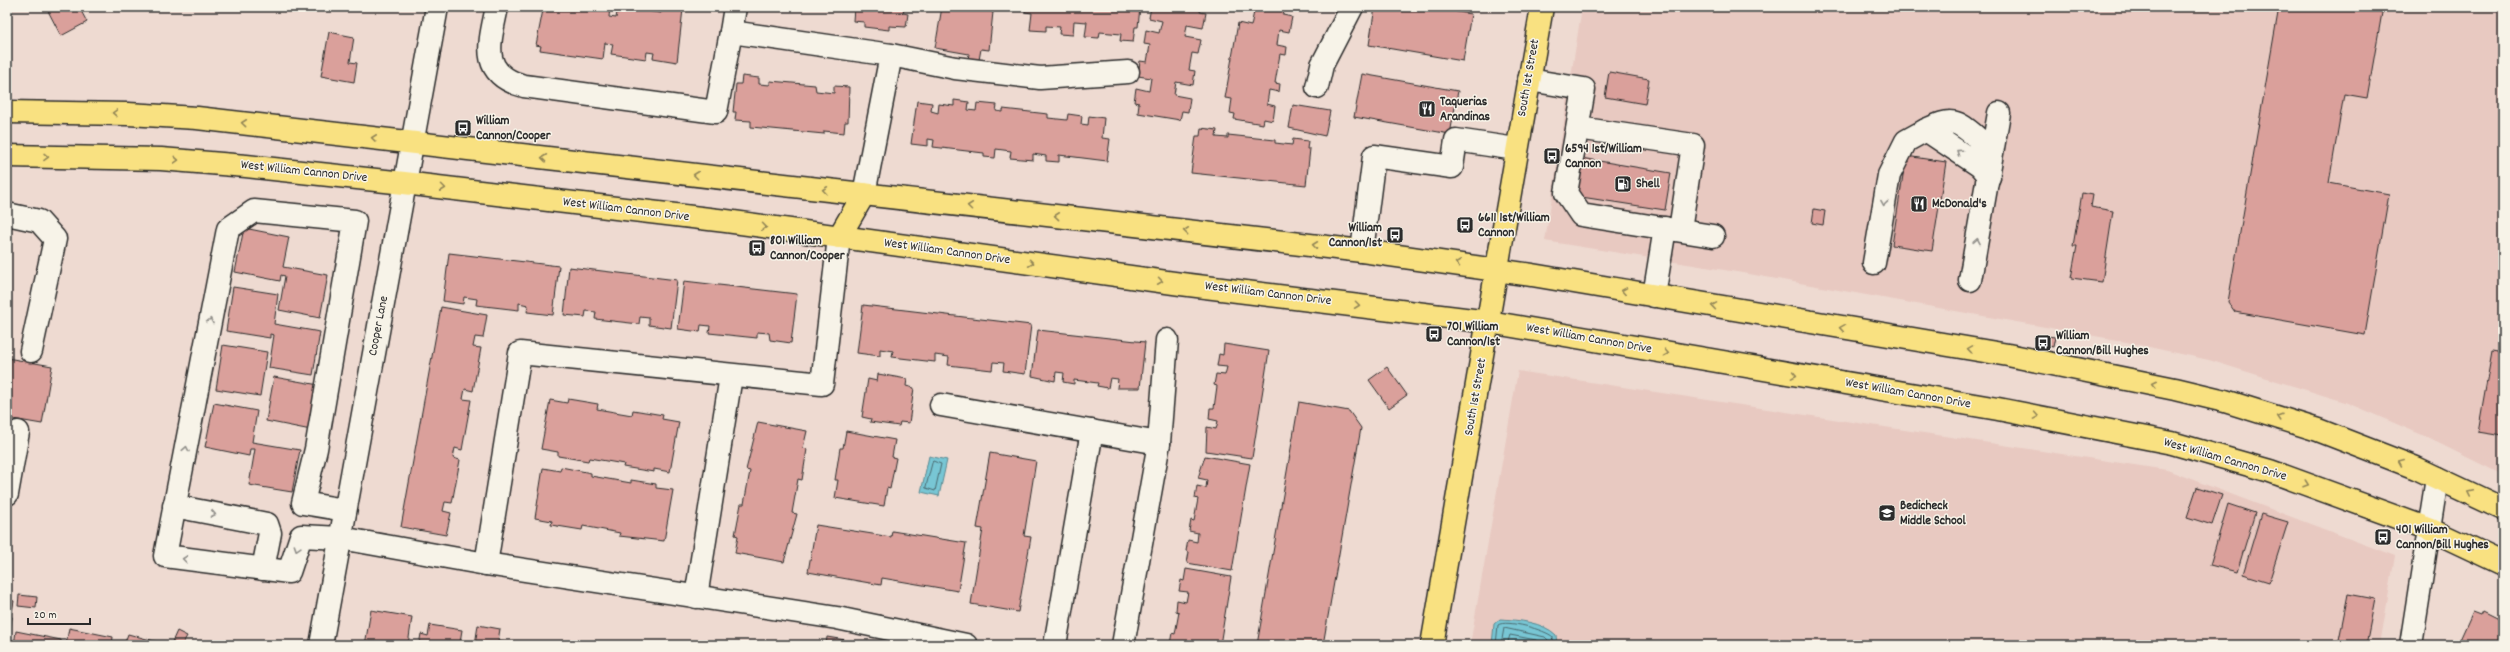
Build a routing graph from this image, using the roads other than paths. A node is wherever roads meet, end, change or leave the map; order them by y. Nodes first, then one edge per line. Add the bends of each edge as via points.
1 (437, 7) edge
2 (497, 7) edge
3 (735, 7) edge
4 (1352, 7) edge
5 (1542, 7) edge
6 (731, 32) junction
7 (892, 55) junction
8 (1128, 72) dead end
9 (1529, 80) junction
10 (1317, 87) dead end
11 (7, 112) edge
12 (1999, 113) dead end
13 (1578, 128) junction
14 (412, 142) junction
15 (1516, 149) junction
16 (7, 156) edge
17 (1985, 172) junction
18 (404, 183) junction
19 (864, 194) junction
20 (7, 214) edge
21 (1673, 229) junction
22 (1713, 236) dead end
23 (839, 237) junction
24 (1362, 251) junction
25 (1874, 263) dead end
26 (1497, 269) junction
27 (1970, 280) dead end
28 (1654, 296) junction
29 (1489, 322) junction
30 (1167, 340) dead end
31 (31, 351) dead end
32 (731, 376) junction
33 (941, 405) dead end
34 (1092, 431) junction
35 (18, 432) dead end
36 (1159, 444) junction
37 (2437, 478) junction
38 (7, 494) edge
39 (174, 506) junction
40 (2503, 509) edge
41 (345, 510) junction
42 (2429, 529) junction
43 (341, 538) junction
44 (486, 564) junction
45 (2503, 564) edge
46 (263, 569) junction
47 (696, 597) junction
48 (321, 645) edge
49 (966, 645) edge
50 (1055, 645) edge
51 (1123, 645) edge
52 (1432, 645) edge
53 (2411, 645) edge

1 - 14 street, Cooper Lane
2 - 6 street via 490,54 498,73 507,82 716,112
3 - 6 street
4 - 10 street via 1322,65
5 - 9 main road, South 1st Street
6 - 7 street
7 - 8 street via 955,68 1040,78
7 - 19 street
9 - 13 street via 1584,89
9 - 15 main road, South 1st Street
14 -> 11 main road via 197,118
12 - 17 street
13 - 21 street via 1566,193 1580,215
13 - 21 street via 1693,145
14 - 18 street, Cooper Lane
19 -> 14 main road
15 - 24 street via 1456,140 1452,167 1374,156
15 - 26 main road, South 1st Street
16 -> 18 main road, West William Cannon Drive via 161,159
17 -> 25 street via 1926,130 1906,141 1888,175
27 -> 17 street
18 -> 23 main road, West William Cannon Drive
18 - 41 street, Cooper Lane
19 - 23 main road
24 -> 19 main road
20 - 31 street via 39,221 55,239
21 - 22 street
21 - 28 street
23 -> 29 main road, West William Cannon Drive
23 - 32 street via 822,384
26 -> 24 main road
28 -> 26 main road
26 - 29 main road, South 1st Street
37 -> 28 main road via 2318,430 2175,388 2008,355
29 -> 42 main road, West William Cannon Drive via 1998,409 2172,443 2270,471
29 - 52 main road, South 1st Street
30 - 36 street
32 - 44 street via 520,353
32 - 47 street
33 - 34 street
34 - 36 street
34 - 50 street
35 - 38 street
36 - 51 street
40 -> 37 main road
37 - 42 street
39 -> 41 street via 228,229 254,211 355,221 316,449 303,502
39 -> 46 street via 267,524 270,533
46 -> 39 street via 164,556
41 - 43 street, Cooper Lane
42 - 45 main road, West William Cannon Drive
42 - 53 street
43 - 44 street
43 -> 46 street via 301,536 289,572
43 - 48 street, Cooper Lane
44 - 47 street
47 - 49 street via 837,618

